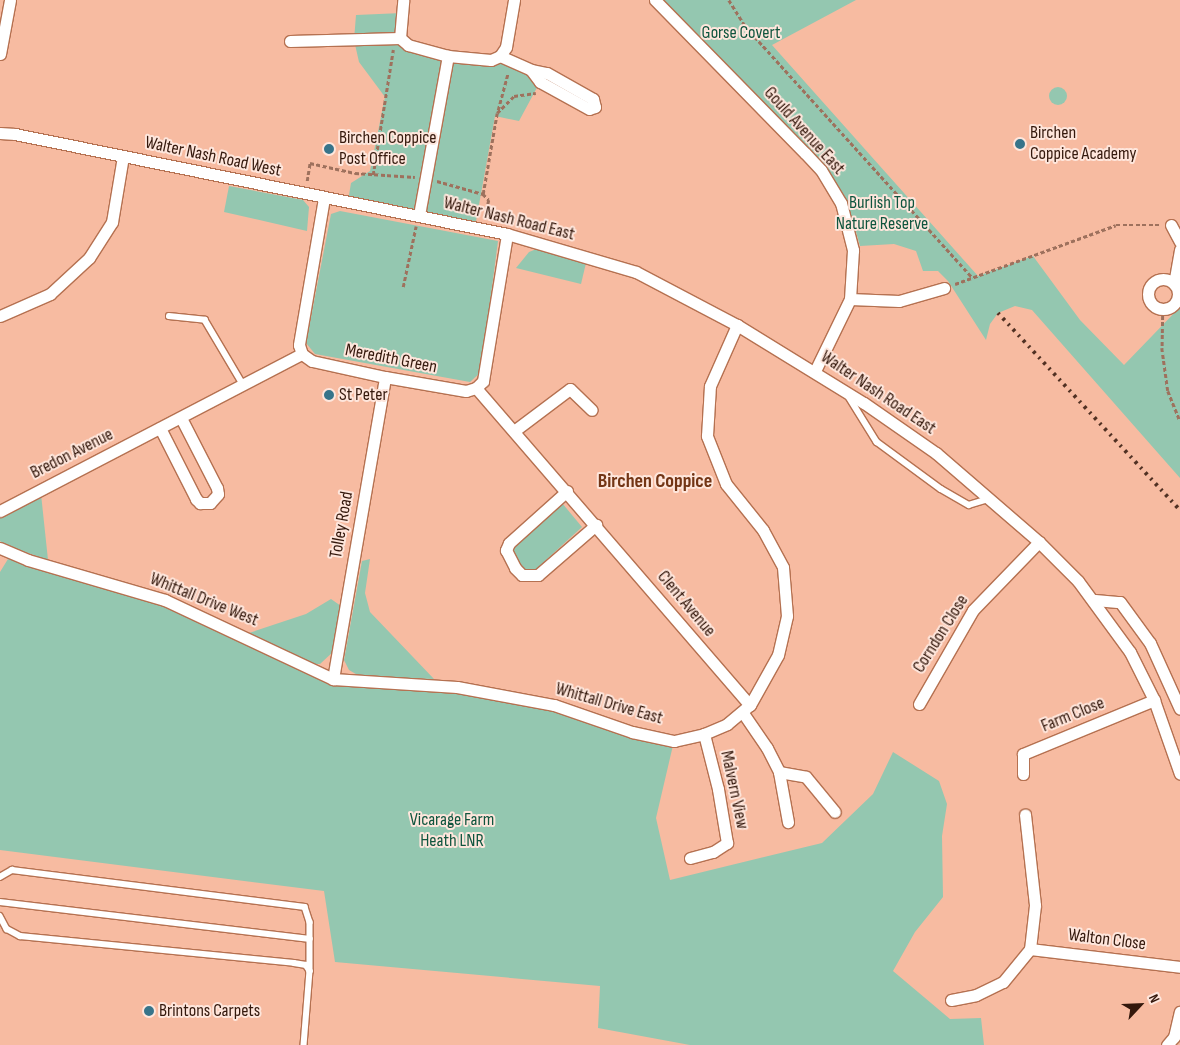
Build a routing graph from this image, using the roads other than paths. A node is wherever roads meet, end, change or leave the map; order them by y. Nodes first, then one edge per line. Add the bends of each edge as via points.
1 (10, 0) edge
2 (403, 0) edge
3 (514, 0) edge
4 (655, 0) edge
5 (397, 38) junction
6 (290, 41) dead end
7 (0, 54) edge
8 (448, 56) junction
9 (500, 56) junction
10 (531, 70) junction
11 (0, 133) edge
12 (123, 156) junction
13 (324, 198) junction
14 (418, 215) junction
15 (1171, 225) road end
16 (507, 234) junction
17 (1180, 242) edge
18 (1180, 250) edge
19 (944, 288) road end
20 (1177, 290) edge
21 (850, 300) junction
22 (0, 316) edge
23 (170, 316) dead end
24 (738, 325) junction
25 (302, 354) junction
26 (815, 371) junction
27 (385, 377) junction
28 (244, 386) junction
29 (476, 388) junction
30 (846, 391) junction
31 (592, 410) dead end
32 (180, 418) junction
33 (160, 428) junction
34 (514, 431) junction
35 (567, 491) junction
36 (989, 499) junction
37 (0, 511) edge
38 (596, 524) junction
39 (1039, 542) junction
40 (0, 548) edge
41 (1095, 600) junction
42 (333, 679) junction
43 (1154, 700) junction
44 (919, 704) dead end
45 (746, 709) junction
46 (1180, 709) edge
47 (704, 734) junction
48 (1178, 754) edge
49 (779, 772) junction
50 (1023, 774) dead end
51 (1180, 774) edge
52 (835, 812) dead end
53 (1025, 816) dead end
54 (788, 822) dead end
55 (690, 858) dead end
56 (0, 876) edge
57 (0, 902) edge
58 (0, 916) edge
59 (310, 939) junction
60 (1030, 949) junction
61 (1180, 966) edge
62 (310, 971) junction
63 (951, 1000) dead end
64 (1180, 1012) edge
65 (304, 1045) edge
66 (1167, 1045) edge

1 - 7 street
2 - 5 street
3 - 9 street via 506,47
4 - 21 street, Gould Avenue East via 805,153 834,191 846,216 852,241
5 - 6 street
5 - 8 street via 408,45
8 - 9 street via 491,60
8 - 14 street
9 - 10 street
10 - 10 street via 547,73 593,99 595,107 589,109 540,82
11 - 12 street, Walter Nash Road West
12 - 13 street, Walter Nash Road West
12 - 22 street via 112,222 89,258 50,294
13 - 14 street, Walter Nash Road West
13 - 25 street via 299,345
14 - 16 street, Walter Nash Road East
15 - 17 street
16 - 24 street, Walter Nash Road East via 636,272
16 - 29 street via 483,381
18 - 20 street
19 - 21 street via 899,301
20 - 20 street via 1175,302 1163,309 1151,302 1149,289 1160,280
21 - 26 street, Gould Avenue East
23 - 28 lane via 205,320
24 - 26 street, Walter Nash Road East
24 - 45 street via 710,386 707,436 726,484 763,530 783,567 787,616 778,655
25 - 27 street, Meredith Green via 312,361
25 - 28 street, Bredon Avenue
26 - 30 street, Walter Nash Road East
27 - 29 street, Meredith Green via 466,391
27 - 42 street, Tolley Road
28 - 32 street, Bredon Avenue
29 - 34 street, Clent Avenue
30 - 36 street, Walter Nash Road East via 936,453
30 - 36 lane via 877,442 941,489 969,505
31 - 34 street via 570,389
32 - 33 street, Bredon Avenue
32 - 33 street via 217,488 215,499 210,503 200,503 196,499
33 - 37 street, Bredon Avenue
34 - 35 street, Clent Avenue
35 - 38 street, Clent Avenue
35 - 38 street via 509,543 506,550 515,568 522,575 538,575
36 - 39 street, Walter Nash Road East
38 - 45 street, Clent Avenue
39 - 41 street, Walter Nash Road East
39 - 44 street, Corndon Close via 973,610
40 - 42 street, Whittall Drive West via 28,560 165,600
41 - 43 street, Walter Nash Road East via 1130,652
41 - 46 street via 1120,602 1150,643
42 - 47 street, Whittall Drive East via 457,687 554,705 632,732 674,741
43 - 48 street, Walter Nash Road East
43 - 50 street, Farm Close via 1024,754
45 - 47 street, Whittall Drive East
45 - 49 street, Clent Avenue
47 - 55 street, Malvern View via 727,843 712,852
48 - 51 street, Walter Nash Road East
49 - 52 street via 806,778
49 - 54 street, Clent Avenue
53 - 60 street via 1035,905
56 - 59 lane via 12,870 298,906 306,908 309,915
57 - 59 lane
58 - 62 lane via 7,929 20,936 294,963 306,965
59 - 62 lane
60 - 61 street, Walton Close
60 - 63 street via 1003,982 976,995
62 - 65 lane
64 - 66 street via 1174,1037

